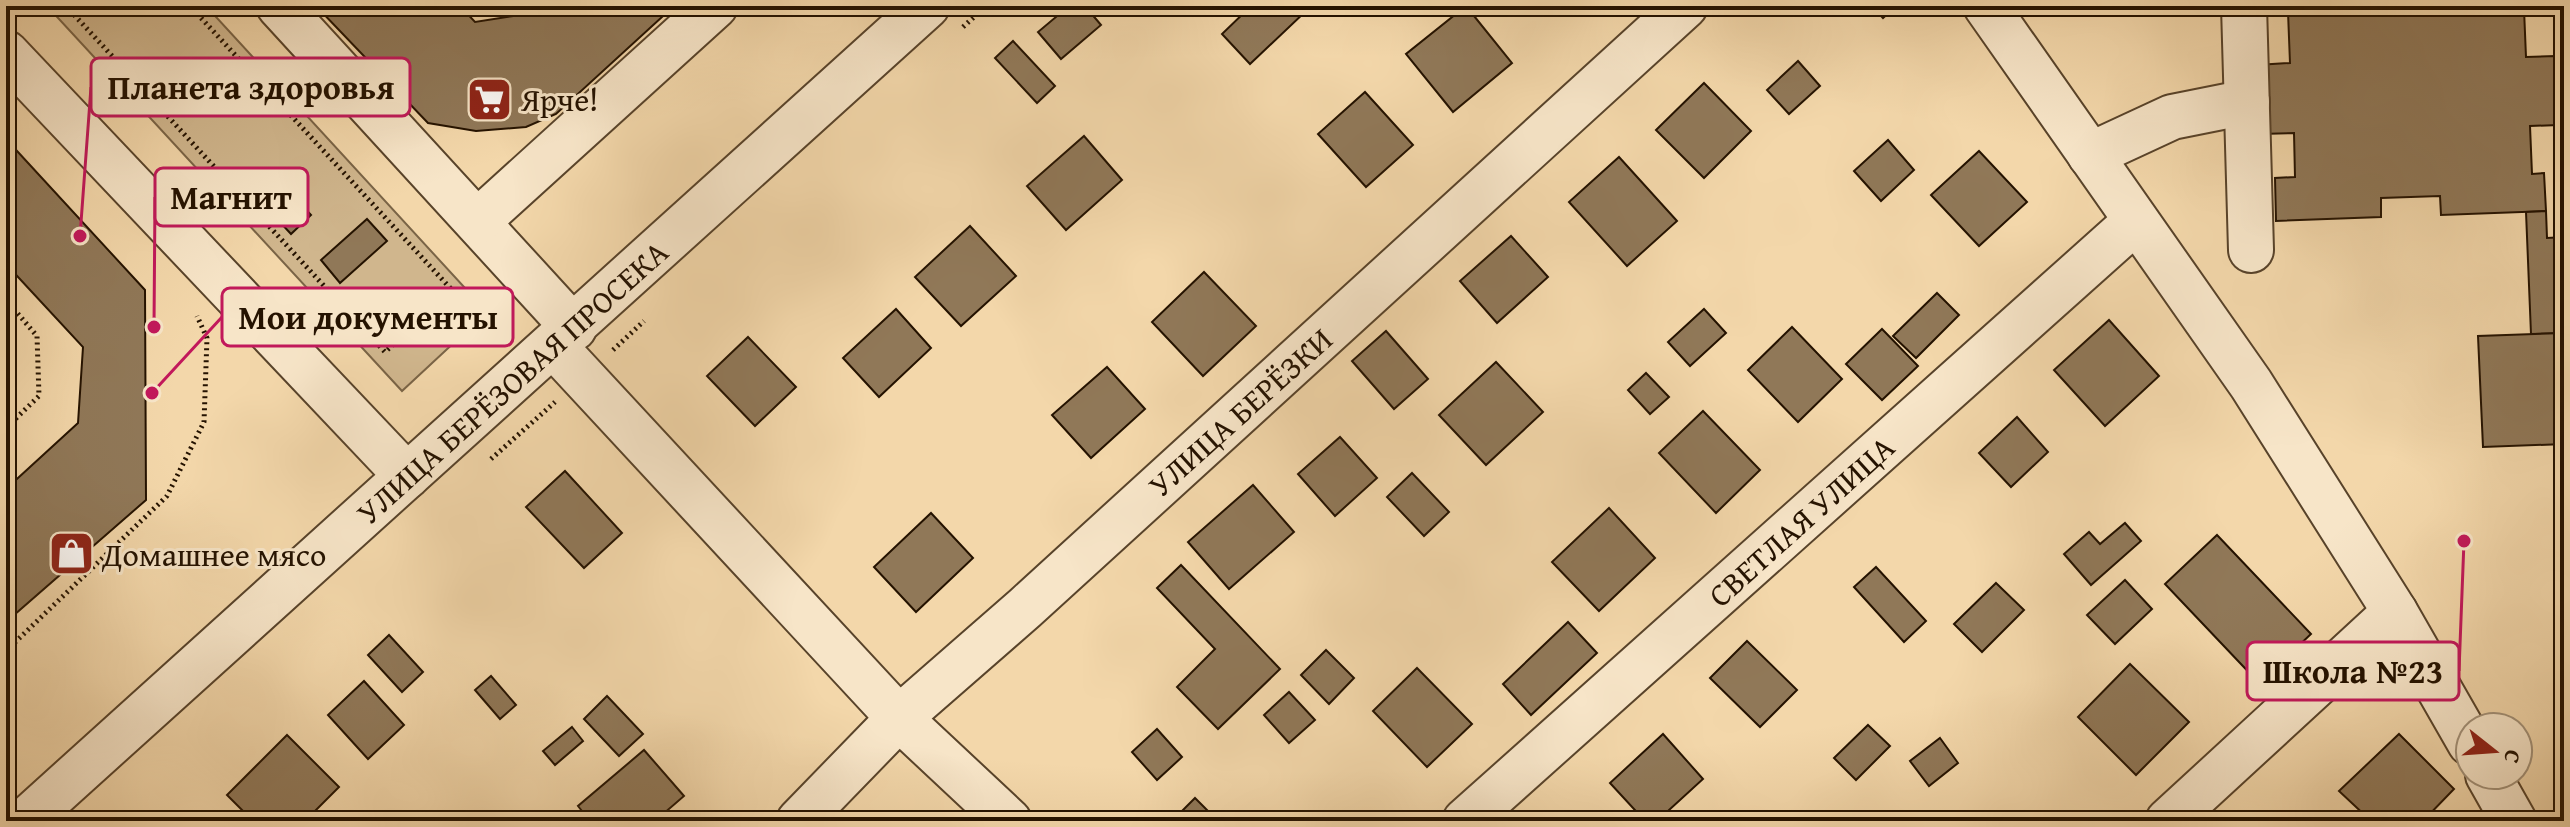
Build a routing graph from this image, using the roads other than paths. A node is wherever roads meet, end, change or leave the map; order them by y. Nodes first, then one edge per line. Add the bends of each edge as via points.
1 (279, 6) edge
2 (715, 6) edge
3 (927, 6) edge
4 (1685, 6) edge
5 (1986, 6) edge
6 (2244, 6) edge
7 (6, 53) edge
8 (2247, 102) junction
9 (2090, 155) junction
10 (478, 221) junction
11 (2136, 221) junction
12 (2251, 250) dead end
13 (564, 337) junction
14 (407, 476) junction
15 (2395, 612) junction
16 (2454, 715) edge
17 (899, 718) junction
18 (2497, 791) edge
19 (25, 821) edge
20 (799, 821) edge
21 (1009, 821) edge
22 (1465, 821) edge
23 (2168, 821) edge
24 (2514, 821) edge

1 - 10 street
2 - 10 street
3 - 13 street, УЛИЦА БЕРЁЗОВАЯ ПРОСЕКА
4 - 17 street, УЛИЦА БЕРЁЗКИ
5 - 9 street
6 - 8 street
7 - 14 street
8 - 9 street via 2172,117
8 - 12 street
9 - 11 street
10 - 13 street
11 - 15 street via 2251,384
11 - 22 street, СВЕТЛАЯ УЛИЦА
13 - 14 street, УЛИЦА БЕРЁЗОВАЯ ПРОСЕКА
13 - 17 street
14 - 19 street, УЛИЦА БЕРЁЗОВАЯ ПРОСЕКА
15 - 16 street
15 - 23 street
17 - 20 street, УЛИЦА БЕРЁЗКИ
17 - 21 street
18 - 24 street

